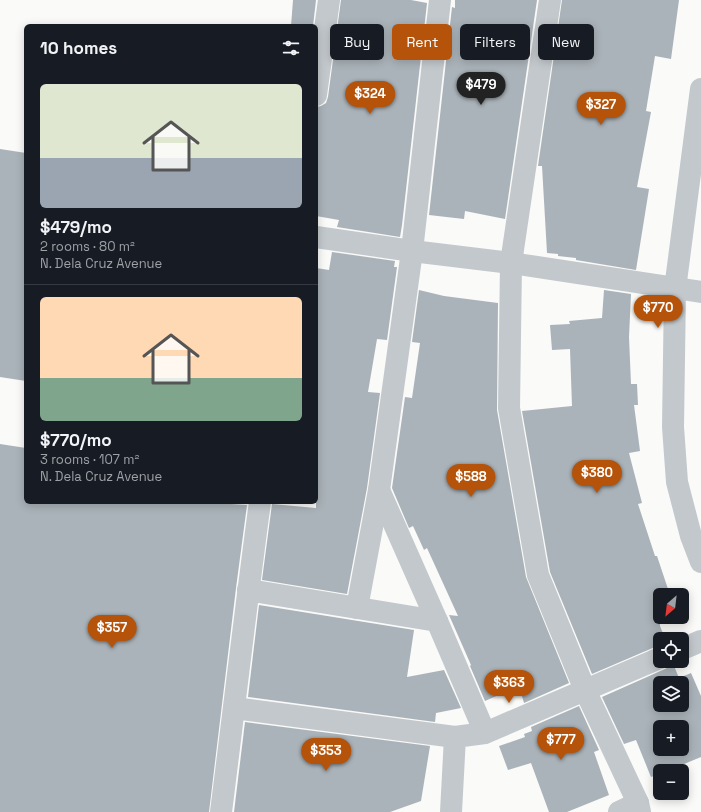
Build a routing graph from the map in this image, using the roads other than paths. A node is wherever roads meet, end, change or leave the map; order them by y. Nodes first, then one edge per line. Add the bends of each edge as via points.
1 (329, 0) edge
2 (440, 0) edge
3 (550, 0) edge
4 (318, 80) edge
5 (701, 89) edge
6 (318, 237) edge
7 (412, 251) junction
8 (511, 263) junction
9 (675, 289) junction
10 (701, 292) edge
11 (379, 490) junction
12 (260, 504) edge
13 (701, 562) edge
14 (248, 590) junction
15 (357, 608) junction
16 (437, 621) junction
17 (701, 641) edge
18 (689, 646) edge
19 (653, 661) edge
20 (585, 690) junction
21 (234, 708) junction
22 (485, 733) junction
23 (455, 738) junction
24 (632, 809) edge
25 (220, 812) edge
26 (451, 812) edge

1 - 4 street
2 - 7 street
3 - 8 street
5 - 9 street
6 - 7 street
7 - 8 street
7 - 11 street
8 - 9 street
8 - 20 street via 510,416 538,575
9 - 10 street
9 - 13 street via 673,427 677,482 691,536
11 - 15 street
11 - 16 street
12 - 14 street
14 - 15 street
14 - 21 street
15 - 16 street
16 - 22 street
17 - 18 street
19 - 20 street
20 - 22 street
20 - 24 street
21 - 23 street
21 - 25 street
22 - 23 street
23 - 26 street

